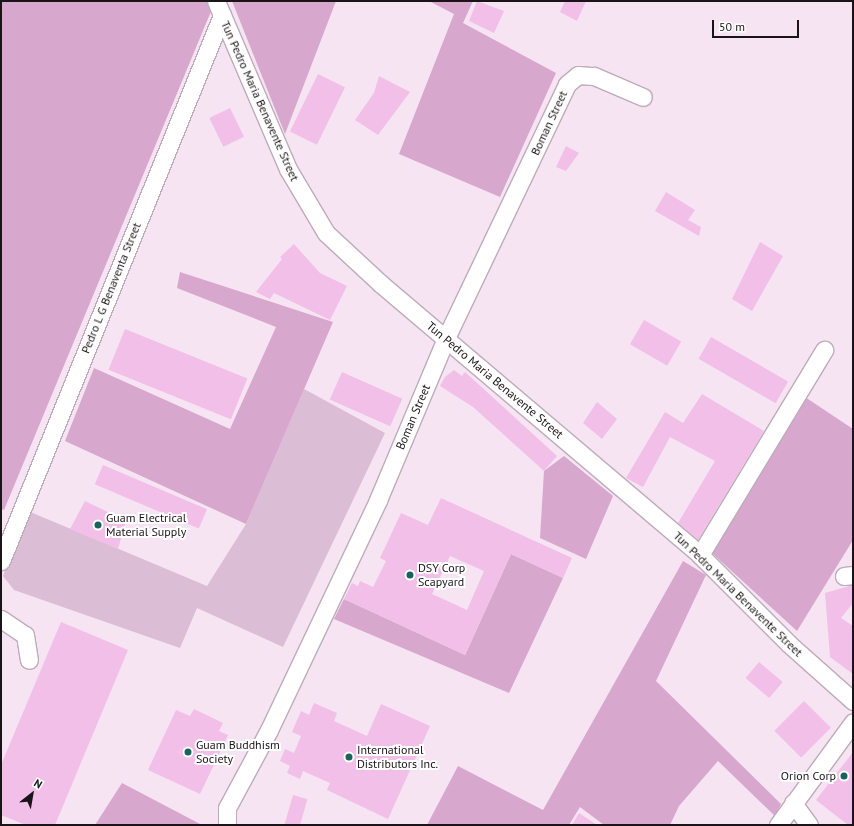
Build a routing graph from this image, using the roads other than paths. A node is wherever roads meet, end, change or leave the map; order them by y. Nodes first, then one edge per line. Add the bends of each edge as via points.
1 (219, 8) edge
2 (643, 97) dead end
3 (446, 338) junction
4 (824, 350) dead end
5 (700, 555) junction
6 (1, 561) edge
7 (1, 619) edge
8 (30, 660) dead end
9 (853, 701) edge
10 (853, 722) edge
11 (792, 803) junction
12 (227, 825) edge
13 (778, 825) edge
14 (809, 825) edge

1 - 3 street, Tun Pedro Maria Benavente Street via 288,169 326,233
1 - 6 street, Pedro L G Benaventa Street
2 - 3 street, Boman Street via 594,76 578,75 567,84
3 - 5 street, Tun Pedro Maria Benavente Street
3 - 12 street, Boman Street via 378,500 269,730 227,808
4 - 5 street
5 - 9 street, Tun Pedro Maria Benavente Street via 789,644
7 - 8 street via 25,635
10 - 11 street
11 - 13 street
11 - 14 street

